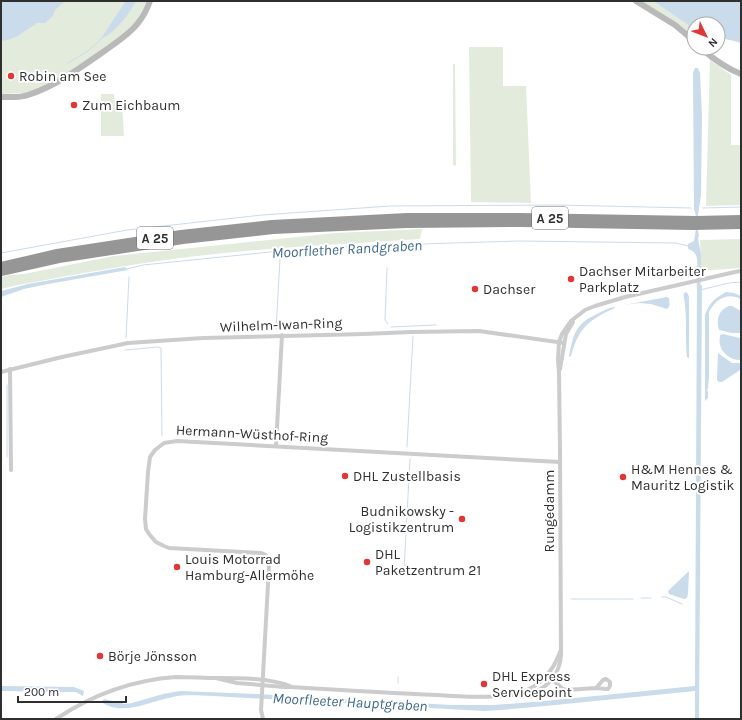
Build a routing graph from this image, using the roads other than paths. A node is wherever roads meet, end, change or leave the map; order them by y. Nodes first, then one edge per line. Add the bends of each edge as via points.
1 (150, 1) edge
2 (636, 1) edge
3 (686, 34) edge
4 (710, 56) edge
5 (741, 74) edge
6 (1, 98) edge
7 (741, 219) edge
8 (697, 223) junction
9 (741, 226) edge
10 (1, 266) edge
11 (741, 271) edge
12 (1, 272) edge
13 (576, 317) junction
14 (282, 335) junction
15 (559, 342) junction
16 (564, 343) junction
17 (10, 370) junction
18 (1, 372) edge
19 (559, 373) junction
20 (276, 446) junction
21 (560, 462) junction
22 (11, 470) dead end
23 (561, 649) junction
24 (547, 676) junction
25 (216, 678) junction
26 (263, 680) junction
27 (552, 680) junction
28 (262, 686) junction
29 (291, 687) junction
30 (596, 688) dead end
31 (514, 695) junction
32 (56, 719) edge
33 (263, 719) edge

1 - 6 street via 136,26 81,67 50,86 27,96
2 - 3 street
4 - 5 street
7 - 8 highway, A 25
8 - 9 highway, A 25
8 - 10 highway, A 25 via 520,217 407,217 272,224 181,234 57,253
8 - 12 highway, A 25 via 430,224 273,230 183,240 59,259
11 - 13 street, Rungedamm via 617,299 588,309
13 - 15 street, Rungedamm via 567,325
13 - 16 street, Rungedamm
14 - 15 street, Wilhelm-Iwan-Ring via 479,331
14 - 17 street, Wilhelm-Iwan-Ring via 128,343
14 - 20 street
15 - 16 street, Wilhelm-Iwan-Ring
15 - 19 street, Rungedamm
16 - 19 street, Rungedamm
17 - 18 street, Wilhelm-Iwan-Ring
17 - 22 street
19 - 21 street, Rungedamm
20 - 21 street, Hermann-Wüsthof-Ring
20 - 26 street, Hermann-Wüsthof-Ring via 177,441 162,444 149,460 145,519 149,534 158,544 166,547 266,555 270,563
21 - 23 street, Rungedamm
23 - 24 street, Rungedamm
23 - 27 street, Rungedamm via 559,667
24 - 27 street
24 - 31 street, Rungedamm via 532,688
25 - 26 street, Rungedamm
25 - 28 street, Rungedamm
25 - 32 street, Rungedamm via 177,677 134,683 93,698
26 - 28 street
26 - 29 street, Rungedamm
27 - 30 street via 567,690
27 - 31 street, Rungedamm via 534,692
28 - 29 street, Rungedamm
28 - 33 street
29 - 31 street, Rungedamm via 459,696

